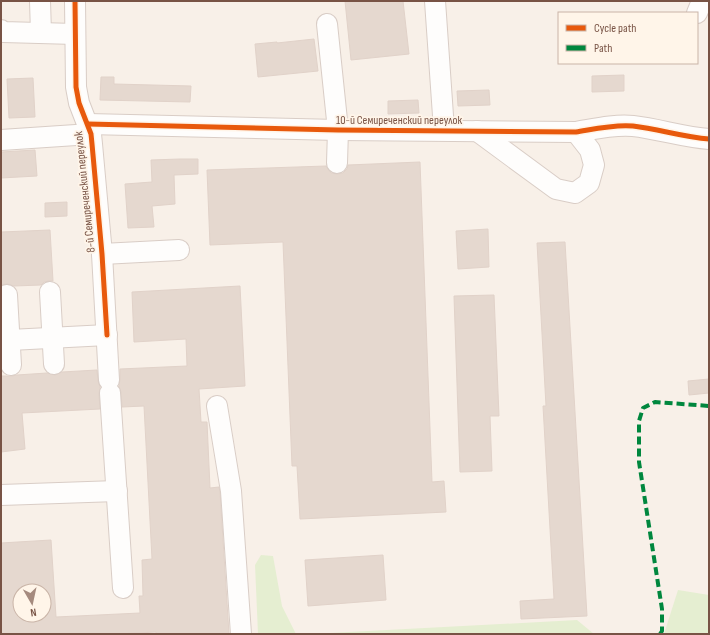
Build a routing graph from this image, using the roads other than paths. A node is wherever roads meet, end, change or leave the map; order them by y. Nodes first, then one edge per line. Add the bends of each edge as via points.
1 (40, 1) edge
2 (75, 1) edge
3 (435, 1) edge
4 (702, 1) edge
5 (697, 12) edge
6 (327, 24) dead end
7 (1, 30) edge
8 (41, 33) junction
9 (75, 34) junction
10 (89, 129) junction
11 (338, 130) junction
12 (444, 130) junction
13 (477, 131) junction
14 (576, 132) junction
15 (709, 139) edge
16 (1, 140) edge
17 (337, 163) dead end
18 (179, 250) dead end
19 (102, 254) junction
20 (50, 292) dead end
21 (7, 295) dead end
22 (107, 335) junction
23 (53, 338) junction
24 (10, 340) junction
25 (54, 364) dead end
26 (11, 365) dead end
27 (218, 406) dead end
28 (117, 491) junction
29 (1, 495) edge
30 (123, 588) dead end
31 (241, 634) edge

1 - 8 street
2 - 9 street, 8-й Семиреченский переулок
3 - 12 street
4 - 5 street
6 - 11 street
7 - 8 street
8 - 9 street
9 - 10 street, 8-й Семиреченский переулок via 76,87
10 - 11 street, 10-й Семиреченский переулок
10 - 16 street, 10-й Семиреченский переулок
10 - 19 street, 8-й Семиреченский переулок
11 - 12 street, 10-й Семиреченский переулок
11 - 17 street
12 - 13 street, 10-й Семиреченский переулок
13 - 14 street, 10-й Семиреченский переулок
13 - 14 street via 556,189 575,193 589,183 594,165 590,150
14 - 15 street, 10-й Семиреченский переулок via 633,126
18 - 19 street
19 - 22 street, 8-й Семиреченский переулок
20 - 23 street
21 - 24 street
22 - 23 street
22 - 28 street, 8-й Семиреченский переулок
23 - 24 street
23 - 25 street
24 - 26 street
27 - 31 street via 231,491
28 - 29 street
28 - 30 street, 8-й Семиреченский переулок

